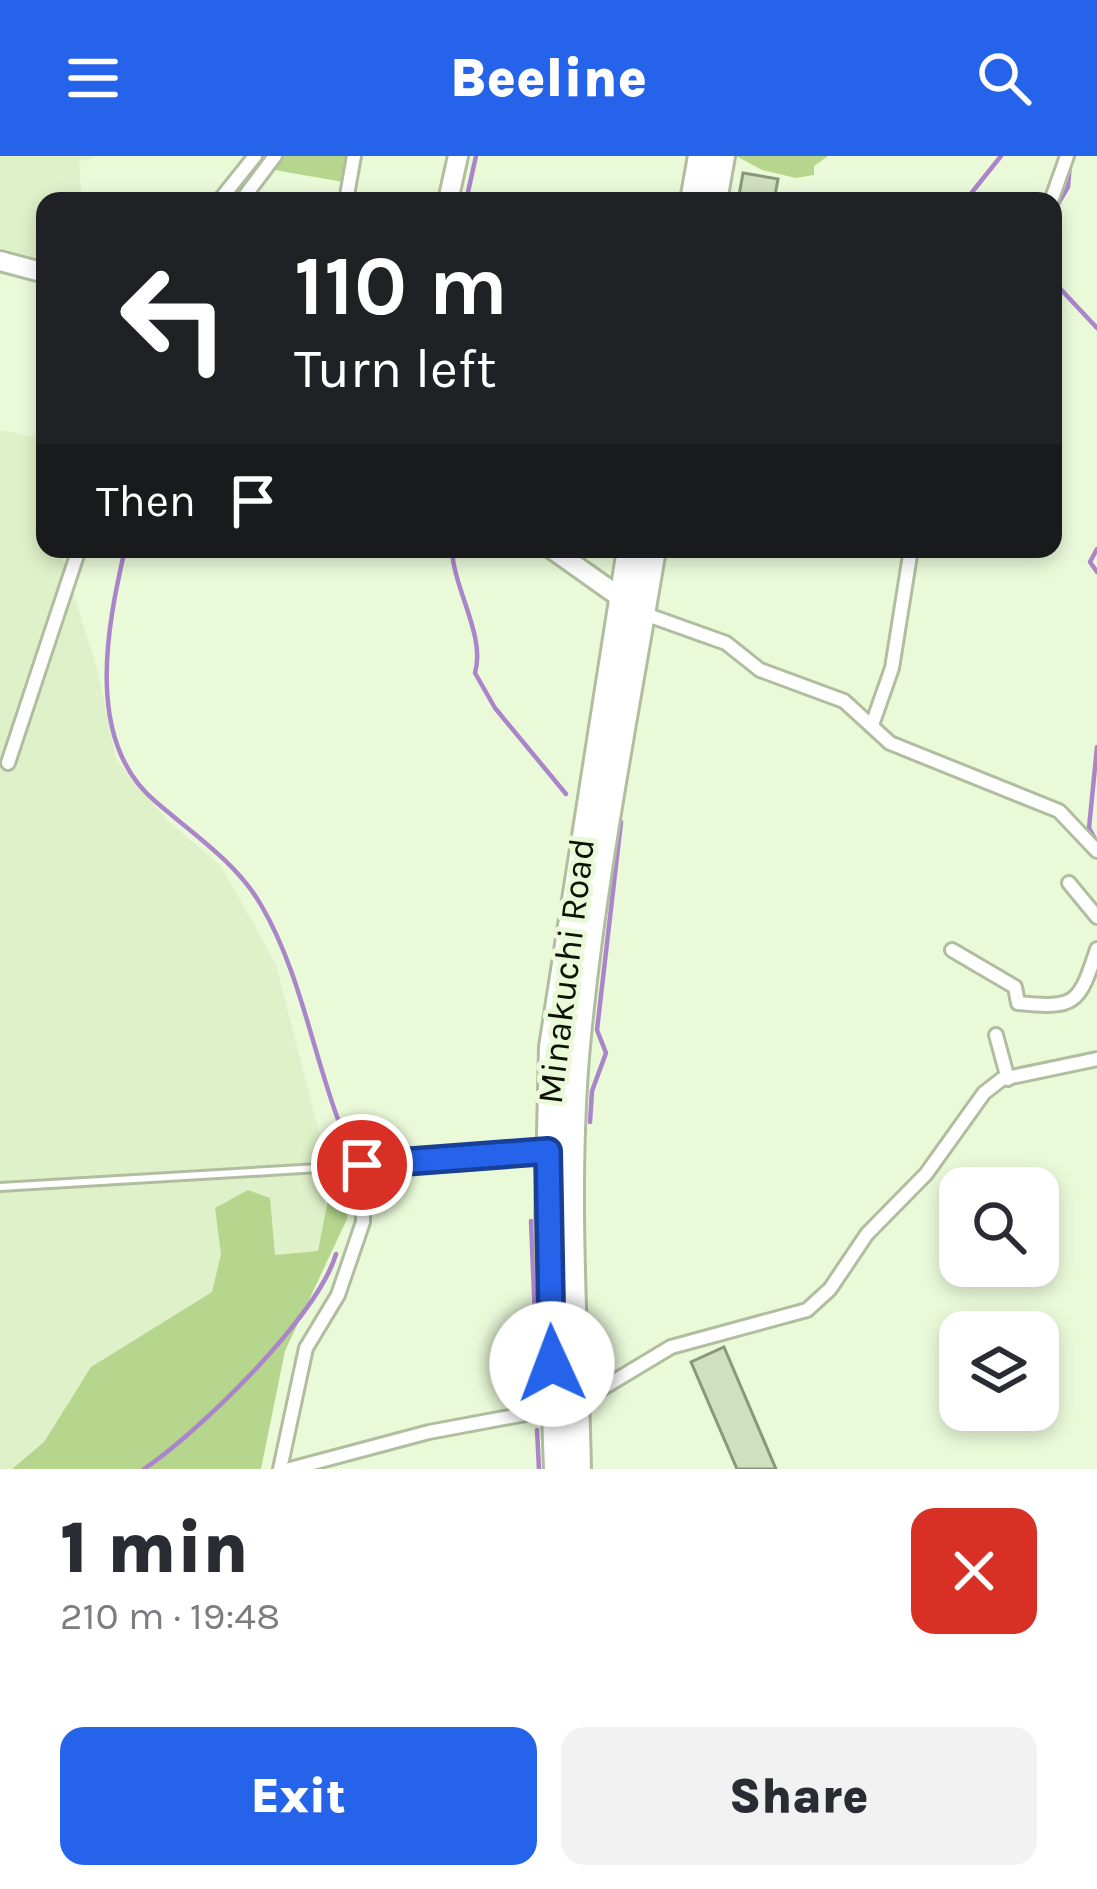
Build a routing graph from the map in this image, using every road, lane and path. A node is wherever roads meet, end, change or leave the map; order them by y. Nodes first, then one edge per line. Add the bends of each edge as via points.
1 (255, 156) edge
2 (274, 156) edge
3 (354, 156) edge
4 (458, 156) edge
5 (701, 156) edge
6 (722, 156) edge
7 (1067, 156) edge
8 (226, 192) edge
9 (248, 192) edge
10 (348, 192) edge
11 (450, 192) edge
12 (695, 192) edge
13 (716, 192) edge
14 (1054, 192) edge
15 (0, 260) edge
16 (36, 270) edge
17 (76, 558) edge
18 (565, 558) edge
19 (630, 558) edge
20 (650, 558) edge
21 (910, 558) edge
22 (632, 605) junction
23 (872, 724) junction
24 (5, 769) edge
25 (1097, 851) edge
26 (1069, 883) dead end
27 (1097, 917) edge
28 (1097, 949) edge
29 (952, 950) dead end
30 (996, 1035) dead end
31 (1097, 1060) edge
32 (1008, 1078) junction
33 (560, 1150) junction
34 (362, 1165) junction
35 (319, 1168) joint
36 (0, 1187) edge
37 (566, 1406) junction
38 (280, 1469) edge
39 (290, 1469) edge
40 (557, 1469) edge
41 (578, 1469) edge

1 - 8 street
2 - 9 street
3 - 10 street
4 - 11 main road
5 - 12 highway
6 - 13 highway
7 - 14 street
15 - 16 main road
17 - 24 street
18 - 22 main road
19 - 22 highway, Minakuchi Road
20 - 22 highway, Minakuchi Road
21 - 23 street via 892,668
22 - 23 street via 726,643 760,670 844,701
22 - 33 highway, Minakuchi Road
23 - 25 street via 890,743 1060,811
26 - 27 street
28 - 29 street via 1076,1000 1064,1007 1018,1003 1015,987
30 - 32 street
31 - 32 street
32 - 37 street via 975,1102 926,1174 807,1310 671,1347
33 - 34 street
33 - 37 highway, Minakuchi Road
34 - 35 street
34 - 38 street via 363,1222 338,1295 306,1348
35 - 36 lane
37 - 39 street
37 - 40 highway, Minakuchi Road
37 - 41 highway, Minakuchi Road

